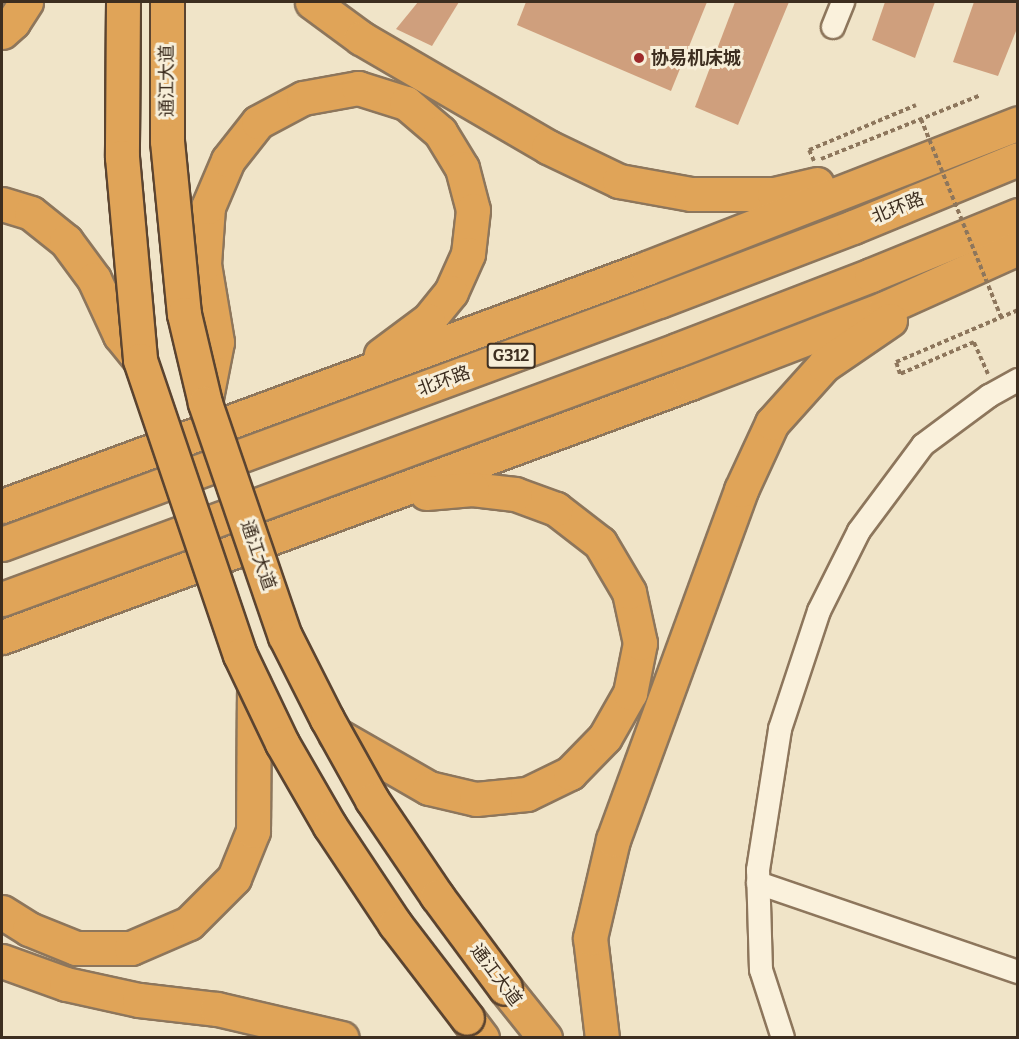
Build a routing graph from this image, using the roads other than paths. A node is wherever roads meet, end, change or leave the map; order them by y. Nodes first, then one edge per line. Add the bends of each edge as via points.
1 (26, 2) edge
2 (123, 2) edge
3 (167, 2) edge
4 (312, 2) edge
5 (843, 2) edge
6 (833, 27) dead end
7 (2, 33) edge
8 (1017, 123) edge
9 (935, 156) junction
10 (1017, 159) edge
11 (2, 204) edge
12 (1017, 215) edge
13 (1017, 248) edge
14 (948, 280) junction
15 (140, 360) junction
16 (1017, 380) edge
17 (338, 383) junction
18 (205, 403) junction
19 (38, 493) junction
20 (2, 497) edge
21 (377, 499) junction
22 (2, 507) edge
23 (2, 544) edge
24 (2, 599) edge
25 (62, 615) junction
26 (2, 637) edge
27 (2, 662) edge
28 (254, 685) junction
29 (335, 734) junction
30 (758, 883) junction
31 (2, 912) edge
32 (2, 961) edge
33 (1017, 972) edge
34 (249, 1016) junction
35 (475, 1028) edge
36 (304, 1038) edge
37 (342, 1038) edge
38 (545, 1038) edge
39 (602, 1038) edge
40 (783, 1038) edge

1 - 7 highway
2 - 15 highway, bridge via 122,157
3 - 18 highway, 通江大道, bridge via 167,141 184,314
4 - 9 highway via 361,38 548,147 619,181 691,194 774,195
5 - 6 street
8 - 9 highway
9 - 17 highway
10 - 23 highway, 北环路 / G312 via 659,301
11 - 15 highway via 31,213 66,241 94,279 120,335
12 - 24 highway via 677,350
13 - 14 highway
14 - 21 highway via 711,375
14 - 39 highway via 824,365 772,423 741,490 613,840 590,938
15 - 28 highway, bridge via 240,655
16 - 30 street via 923,445 859,531 819,611 780,729
17 - 18 highway via 400,343 428,320 451,292 468,254 473,210 462,168 440,132 406,103 358,88 303,98 258,122 228,160 208,207 204,264 217,342
17 - 19 highway
18 - 29 highway, 通江大道, bridge via 285,636
19 - 20 highway
19 - 22 highway
21 - 25 highway
21 - 29 highway via 472,489 515,494 556,509 600,543 629,592 640,643 630,693 605,738 570,773 527,794 476,799 429,788
25 - 26 highway
25 - 27 highway
28 - 31 highway via 253,831 234,878 189,923 131,948 76,948 29,929
28 - 35 highway, bridge via 330,826 395,924
29 - 38 highway, 通江大道, bridge via 372,800 437,896
30 - 33 street
30 - 40 street via 761,970
32 - 34 highway via 77,986 139,1000
34 - 36 street
34 - 37 highway

